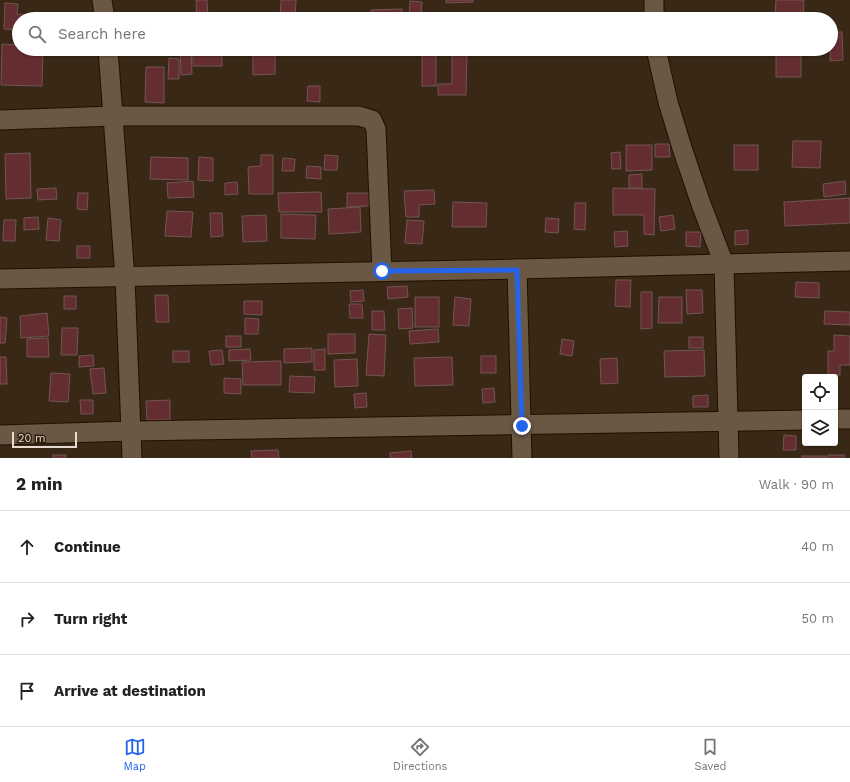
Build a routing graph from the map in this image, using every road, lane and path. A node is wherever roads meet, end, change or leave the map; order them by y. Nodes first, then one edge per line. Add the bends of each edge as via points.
1 (102, 0) edge
2 (654, 0) edge
3 (104, 12) edge
4 (654, 12) edge
5 (109, 56) edge
6 (658, 56) edge
7 (113, 116) junction
8 (0, 120) edge
9 (850, 261) edge
10 (724, 264) junction
11 (517, 270) junction
12 (382, 271) junction
13 (125, 278) junction
14 (0, 279) edge
15 (838, 419) edge
16 (850, 419) edge
17 (802, 420) edge
18 (728, 421) junction
19 (522, 426) junction
20 (131, 431) junction
21 (0, 435) edge
22 (132, 458) edge
23 (522, 458) edge
24 (729, 458) edge

1 - 3 street
2 - 4 street
5 - 7 street
6 - 10 street via 682,148
7 - 8 street
7 - 12 street via 359,116 372,120 376,129
7 - 13 street
9 - 10 street
10 - 11 street
10 - 18 street
11 - 12 street
11 - 19 street
12 - 13 street
13 - 14 street
13 - 20 street
15 - 16 street
17 - 18 street
18 - 19 street
18 - 24 street
19 - 20 street
19 - 23 street
20 - 21 street
20 - 22 street

